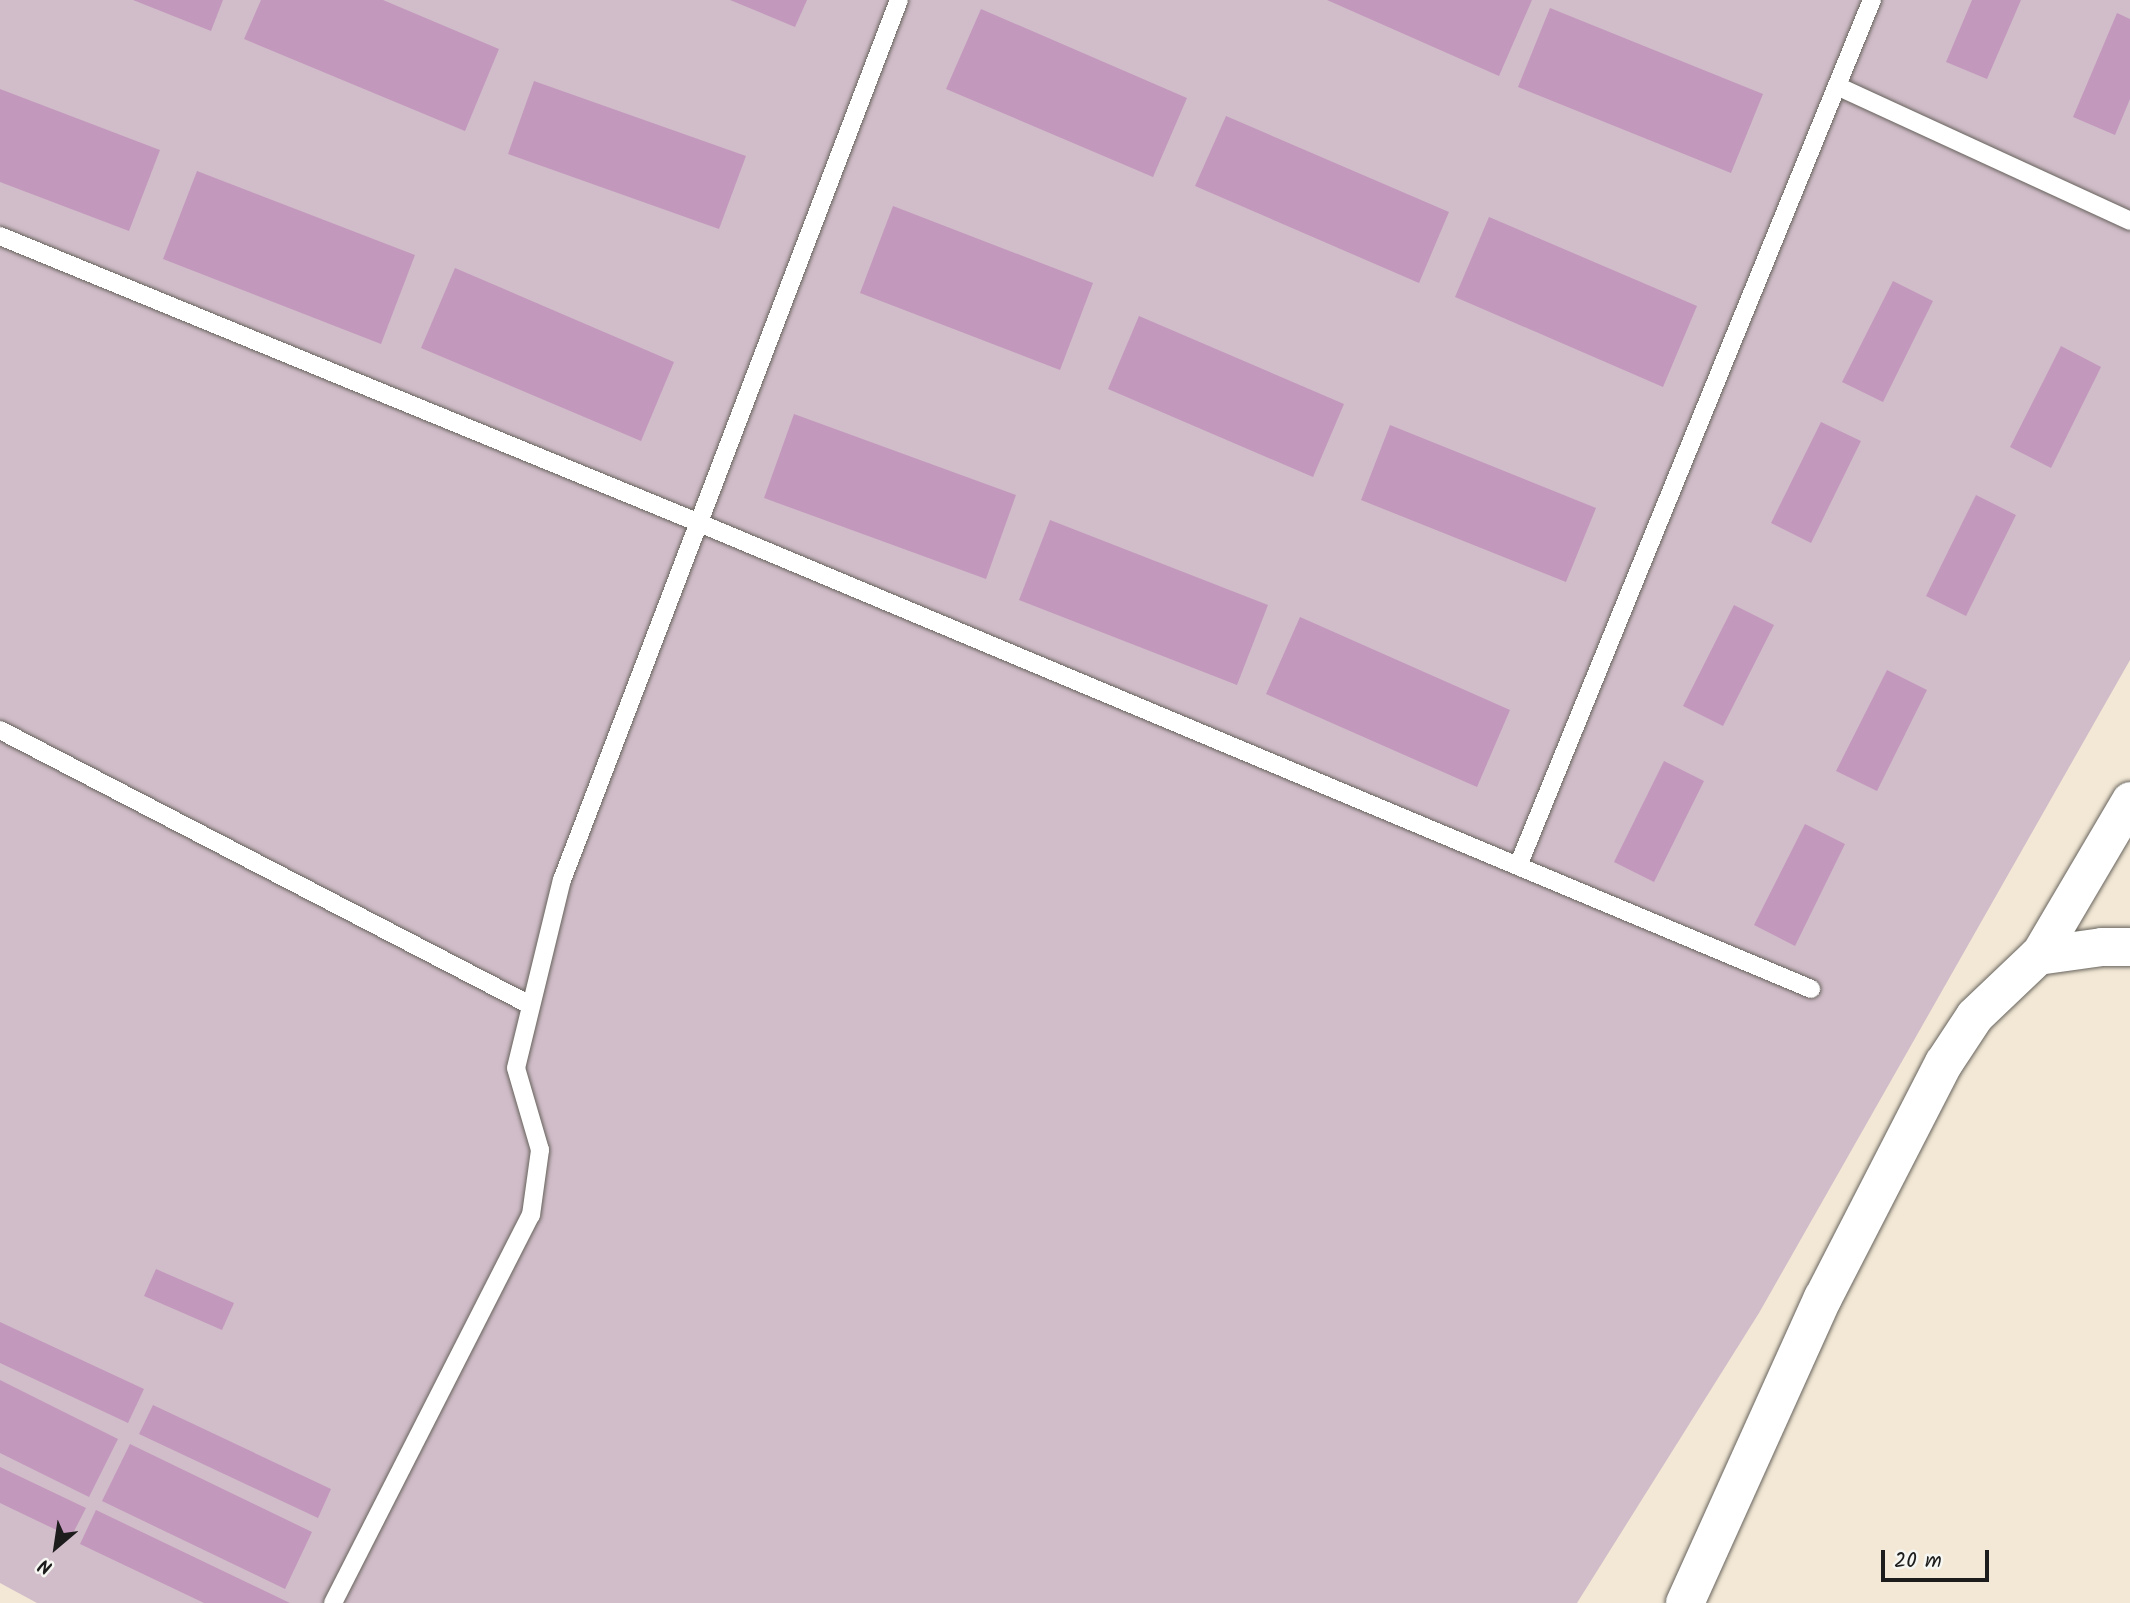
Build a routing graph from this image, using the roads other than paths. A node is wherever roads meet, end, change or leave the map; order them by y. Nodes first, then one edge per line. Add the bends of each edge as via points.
1 (899, 0) edge
2 (1872, 0) edge
3 (1837, 86) junction
4 (2130, 221) edge
5 (0, 236) edge
6 (697, 522) junction
7 (0, 730) edge
8 (2130, 800) edge
9 (1518, 866) junction
10 (2130, 947) edge
11 (2038, 956) junction
12 (1811, 989) dead end
13 (530, 1005) junction
14 (333, 1603) edge
15 (1685, 1603) edge

1 - 6 lane
2 - 3 lane
3 - 4 lane
3 - 9 lane
5 - 6 lane
6 - 9 lane
6 - 13 lane via 562,880
7 - 13 lane
8 - 11 street
9 - 12 lane
10 - 11 street
11 - 15 street via 1975,1016 1944,1063 1823,1298
13 - 14 lane via 516,1068 540,1150 531,1215

